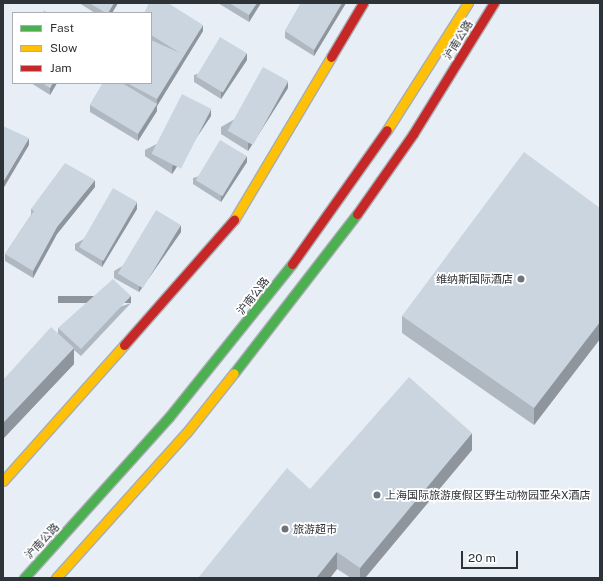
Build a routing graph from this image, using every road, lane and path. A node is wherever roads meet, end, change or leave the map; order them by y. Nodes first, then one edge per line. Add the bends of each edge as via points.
1 (363, 3) edge
2 (468, 3) edge
3 (494, 3) edge
4 (3, 481) edge
5 (24, 578) edge
6 (56, 578) edge

1 - 4 main road via 236,218
2 - 5 main road, 沪南公路 via 358,175 280,281 169,417
3 - 6 main road, 沪南公路 via 413,134 338,242 187,432

